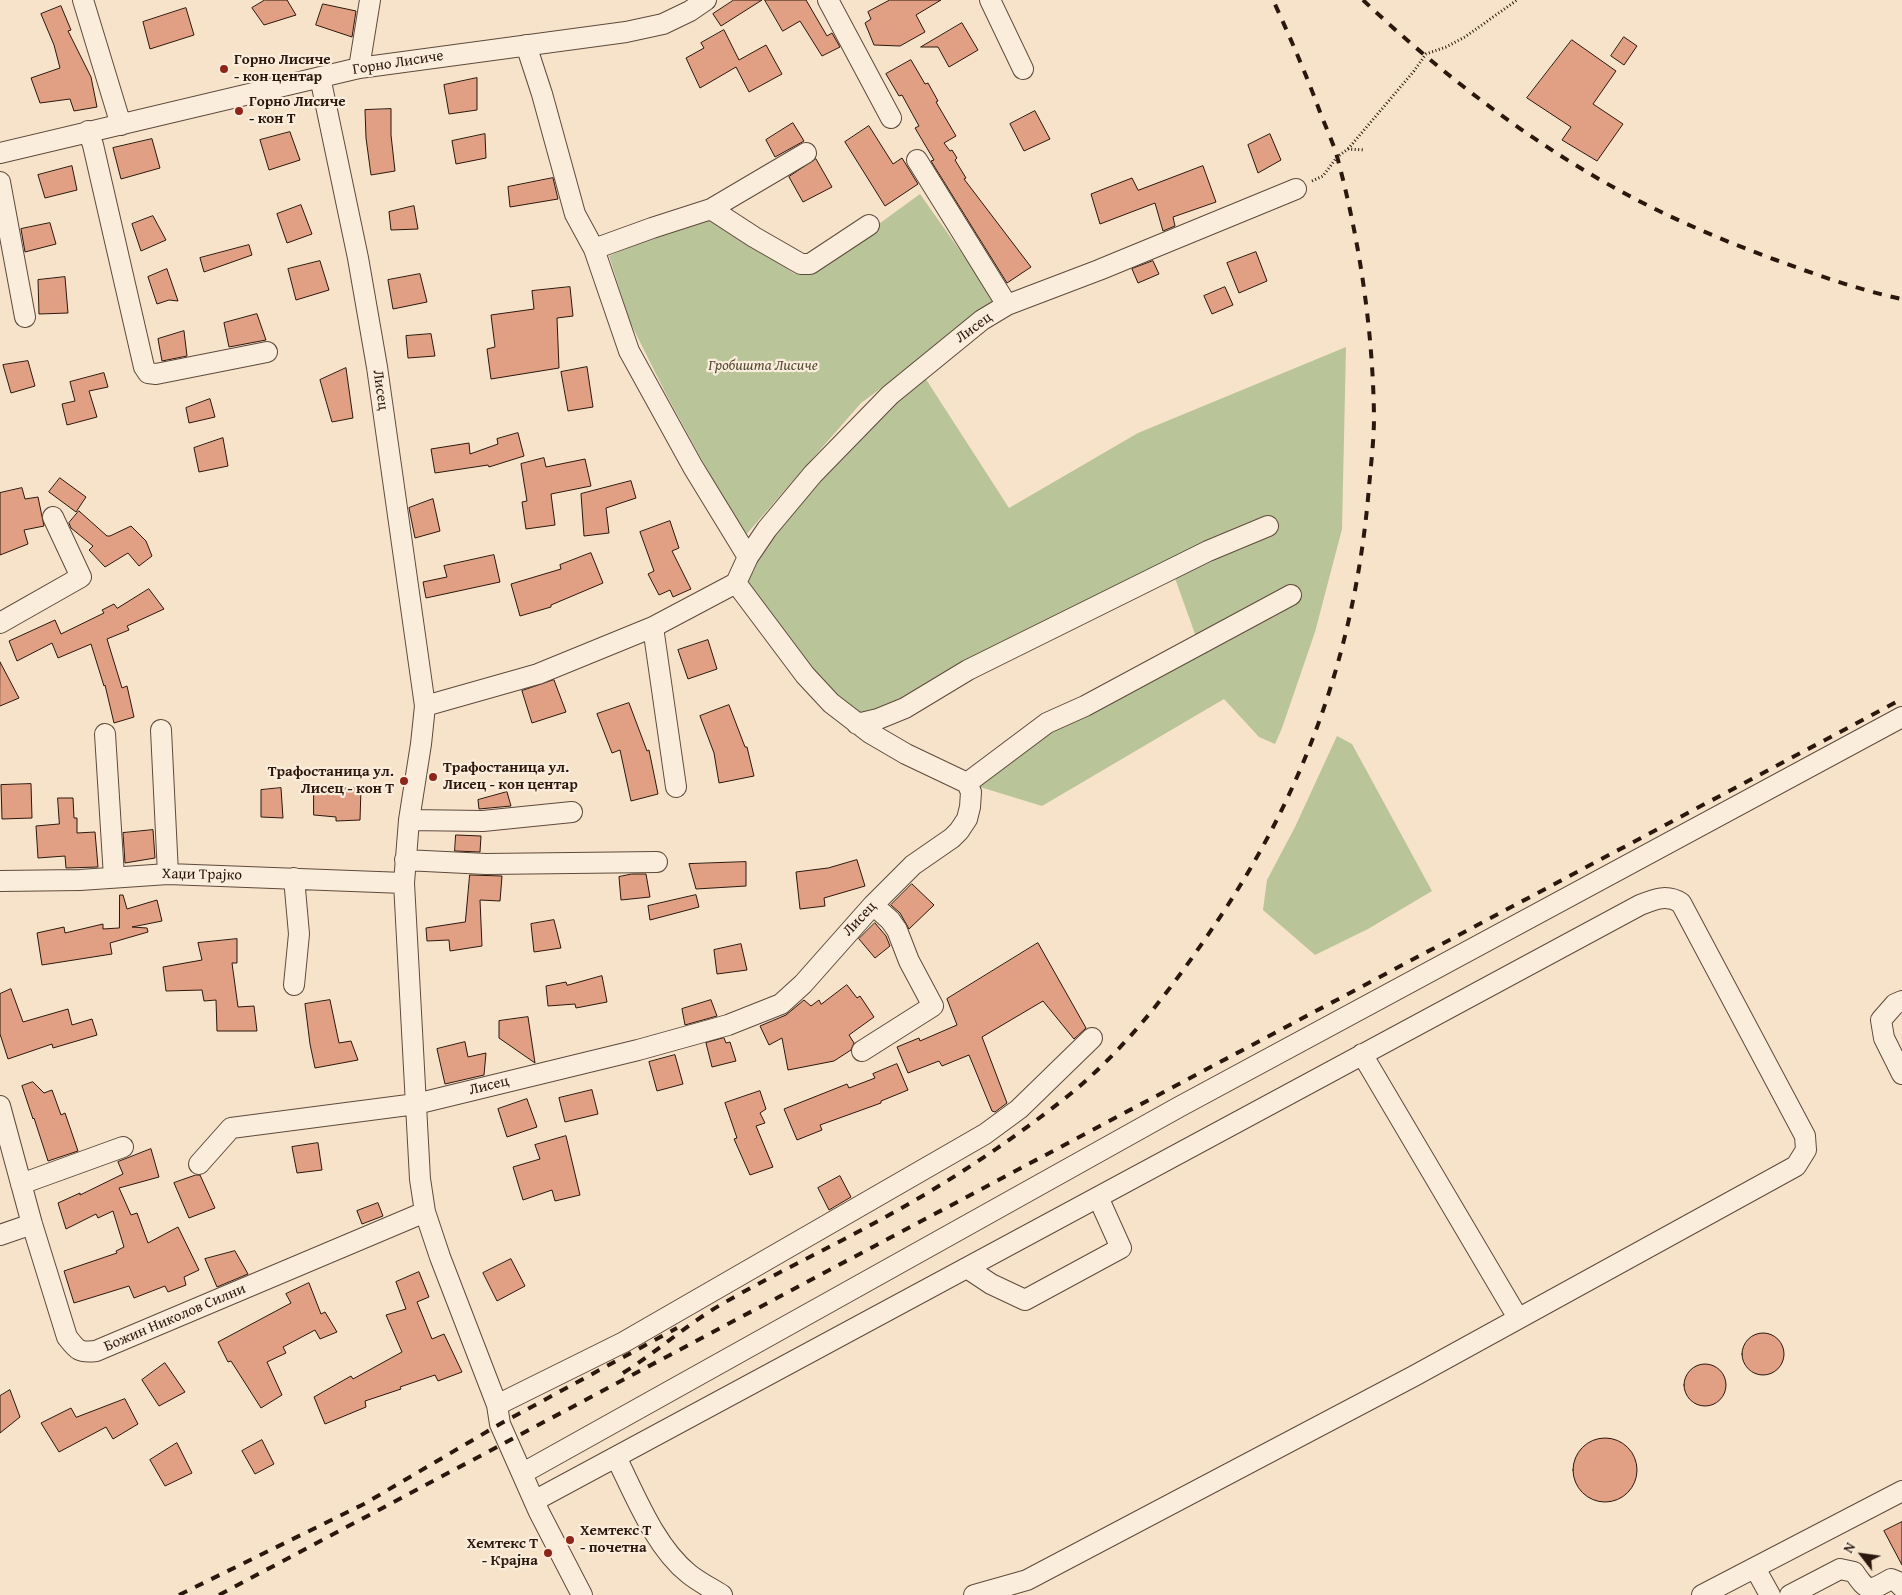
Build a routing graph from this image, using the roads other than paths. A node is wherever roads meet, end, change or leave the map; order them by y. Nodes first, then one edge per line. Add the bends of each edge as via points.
1 (83, 0) edge
2 (370, 0) edge
3 (706, 0) edge
4 (828, 0) edge
5 (990, 0) edge
6 (526, 45) junction
7 (359, 68) junction
8 (1023, 69) dead end
9 (320, 77) junction
10 (891, 118) dead end
11 (121, 124) junction
12 (88, 131) junction
13 (1, 150) edge
14 (806, 153) dead end
15 (917, 160) dead end
16 (0, 182) edge
17 (1296, 189) road end
18 (711, 209) junction
19 (869, 224) dead end
20 (594, 249) junction
21 (1007, 305) junction
22 (25, 317) dead end
23 (267, 352) dead end
24 (53, 517) dead end
25 (1268, 526) dead end
26 (748, 557) junction
27 (736, 584) junction
28 (1291, 595) dead end
29 (0, 623) edge
30 (652, 627) junction
31 (425, 706) junction
32 (1902, 717) edge
33 (857, 724) junction
34 (160, 730) dead end
35 (104, 734) dead end
36 (967, 783) junction
37 (676, 787) dead end
38 (572, 812) dead end
39 (409, 820) junction
40 (405, 860) junction
41 (657, 862) dead end
42 (168, 874) junction
43 (114, 877) junction
44 (294, 878) junction
45 (0, 882) edge
46 (404, 883) junction
47 (873, 905) junction
48 (294, 985) dead end
49 (1902, 1001) edge
50 (1092, 1038) dead end
51 (862, 1050) dead end
52 (1362, 1054) junction
53 (1902, 1074) edge
54 (416, 1104) junction
55 (0, 1106) edge
56 (123, 1147) dead end
57 (199, 1164) dead end
58 (21, 1184) junction
59 (1098, 1197) junction
60 (425, 1212) junction
61 (32, 1224) junction
62 (0, 1235) edge
63 (967, 1268) junction
64 (1518, 1318) junction
65 (496, 1405) junction
66 (616, 1457) junction
67 (523, 1473) junction
68 (1902, 1491) edge
69 (534, 1501) junction
70 (1755, 1568) junction
71 (1902, 1587) edge
72 (582, 1595) edge
73 (722, 1595) edge
74 (974, 1595) edge
75 (1702, 1595) edge
76 (1770, 1595) edge
77 (1790, 1595) edge

1 - 11 street
2 - 7 street
3 - 6 street, Горно Лисиче via 663,24
4 - 10 street
5 - 8 street
6 - 7 street, Горно Лисиче
6 - 20 street via 574,214
7 - 9 street, Горно Лисиче
9 - 11 street, Горно Лисиче
9 - 31 street, Лисец via 358,258 375,358
11 - 12 street, Горно Лисиче
12 - 13 street, Горно Лисиче
12 - 23 street via 148,373
14 - 18 street
15 - 21 street
16 - 22 street
17 - 21 street, Лисец
18 - 19 street via 801,264 810,264
18 - 20 street
20 - 26 street via 629,351 693,467
21 - 26 street, Лисец via 975,325 867,416 813,474
24 - 29 street via 81,577
25 - 33 street via 1208,551 968,670 905,708
26 - 27 street, Лисец
27 - 30 street
27 - 33 street via 805,675 830,703
28 - 36 street via 1085,706 1046,723
30 - 31 street via 538,674
30 - 37 street
31 - 39 street, Лисец
32 - 67 street via 1179,1107
33 - 36 street via 906,754
34 - 42 street
35 - 43 street
36 - 47 street, Лисец via 971,792 970,807 959,830 913,865
38 - 39 street via 483,821
39 - 40 street, Лисец
40 - 41 street via 486,864
40 - 46 street, Лисец
42 - 43 street, Хаџи Трајко
42 - 44 street, Хаџи Трајко
43 - 45 street, Хаџи Трајко
44 - 46 street, Хаџи Трајко
44 - 48 street via 300,934
46 - 54 street, Лисец
47 - 51 street via 897,930 933,1006
47 - 54 street, Лисец via 803,984 781,1004 728,1025 638,1050
49 - 53 street via 1881,1020 1884,1038
50 - 65 street via 1019,1109 985,1134 624,1342
52 - 59 street
52 - 64 street
52 - 64 street via 1640,905 1660,897 1674,898 1681,903 1805,1136 1806,1150 1796,1166
54 - 57 street, Лисец via 231,1128
54 - 60 street, Лисец
55 - 58 street, Божин Николов Силни
56 - 58 street
58 - 61 street, Божин Николов Силни
59 - 63 street
59 - 63 street via 1121,1248 1024,1300
60 - 61 street, Божин Николов Силни via 96,1351 84,1353 75,1348 67,1337
60 - 65 street, Лисец
61 - 62 street
63 - 66 street
64 - 74 street via 1027,1580
65 - 67 street, Лисец via 500,1424
66 - 69 street
66 - 73 street via 663,1546 689,1574
67 - 69 street, Лисец
68 - 70 street
69 - 72 street, Лисец
70 - 75 street
70 - 76 street
71 - 77 street via 1892,1579 1868,1589 1854,1572 1840,1569

